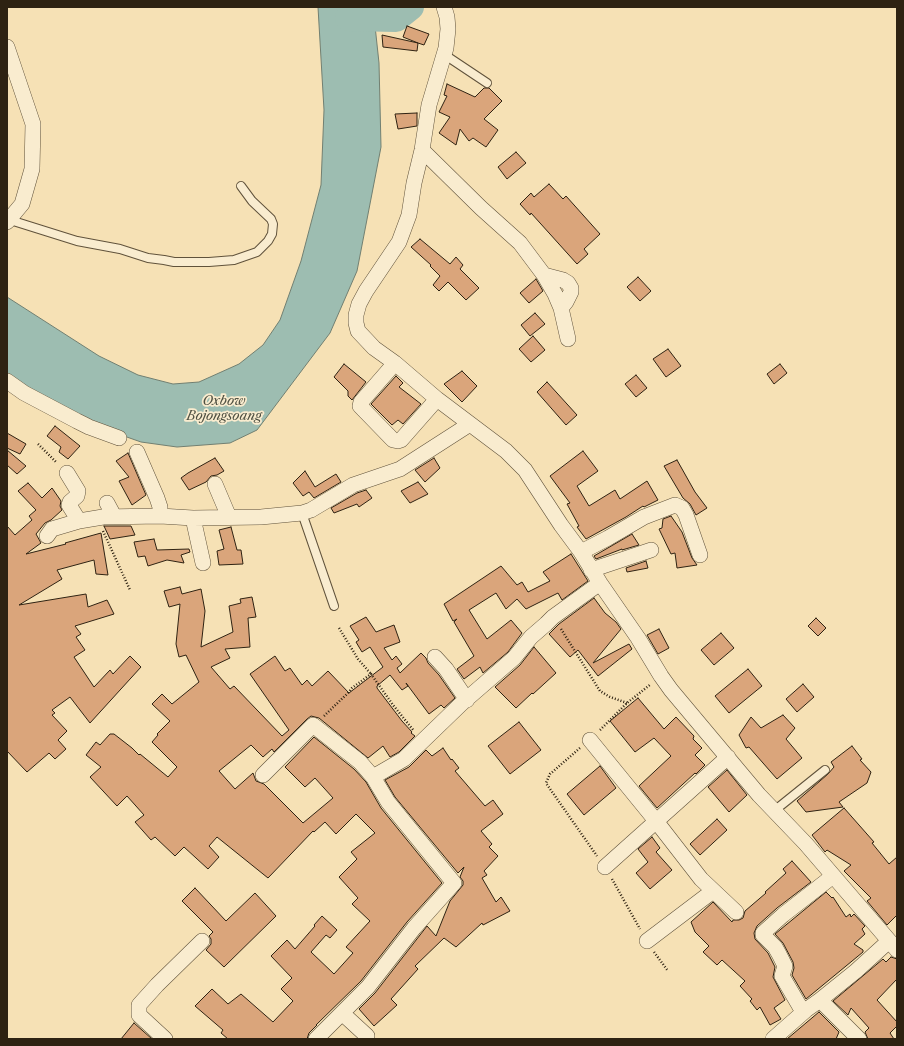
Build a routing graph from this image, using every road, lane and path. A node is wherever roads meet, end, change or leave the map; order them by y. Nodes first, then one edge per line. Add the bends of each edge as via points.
1 (444, 7) edge
2 (7, 47) edge
3 (444, 55) junction
4 (487, 83) dead end
5 (422, 150) junction
6 (241, 186) dead end
7 (8, 221) edge
8 (568, 339) dead end
9 (395, 363) junction
10 (7, 381) edge
11 (437, 399) junction
12 (470, 424) junction
13 (119, 438) dead end
14 (38, 444) dead end
15 (137, 452) dead end
16 (67, 473) joint
17 (215, 484) dead end
18 (302, 514) junction
19 (160, 516) junction
20 (229, 517) junction
21 (97, 518) junction
22 (193, 518) junction
23 (79, 521) junction
24 (47, 536) dead end
25 (651, 550) dead end
26 (581, 552) junction
27 (700, 555) dead end
28 (203, 563) dead end
29 (591, 570) junction
30 (600, 583) junction
31 (130, 590) dead end
32 (334, 606) dead end
33 (553, 616) junction
34 (339, 628) dead end
35 (435, 657) dead end
36 (371, 674) junction
37 (661, 676) junction
38 (467, 700) junction
39 (628, 703) junction
40 (313, 725) junction
41 (423, 740) junction
42 (590, 740) junction
43 (728, 757) junction
44 (825, 770) dead end
45 (264, 776) dead end
46 (373, 777) junction
47 (774, 810) junction
48 (656, 821) junction
49 (605, 867) junction
50 (833, 876) junction
51 (713, 892) junction
52 (736, 912) dead end
53 (202, 941) dead end
54 (647, 941) junction
55 (893, 945) edge
56 (668, 971) dead end
57 (820, 1000) junction
58 (803, 1012) junction
59 (342, 1013) junction
60 (367, 1036) dead end
61 (165, 1039) edge
62 (316, 1039) edge
63 (773, 1039) edge
64 (859, 1039) edge

1 - 3 street via 448,28
2 - 7 street via 33,124 32,169 22,204
3 - 4 lane
3 - 5 street via 429,105
5 - 8 street via 520,244 544,275 568,283 571,292 561,308
5 - 9 street via 409,215 402,235 366,291 356,315 358,331 374,348
6 - 7 lane via 273,224 272,234 256,252 234,260 159,260
9 - 11 street
9 - 11 street via 360,406 393,440 401,440
10 - 13 street via 77,421
11 - 12 street
12 - 18 street via 400,469 352,485
12 - 26 street via 526,470
14 - 16 path
15 - 19 street via 157,498
16 - 23 street via 78,492 69,505
17 - 20 street
18 - 20 street
18 - 32 lane
19 - 21 street via 110,509
19 - 22 street
20 - 22 street
21 - 23 street
21 - 31 path
22 - 28 street
23 - 24 street via 52,530
25 - 29 street
26 - 27 street via 644,517 675,505 682,508 686,515
26 - 29 street
29 - 30 street
30 - 33 street
30 - 37 street
33 - 38 street via 514,658
33 - 39 path via 600,690 610,697
34 - 36 path via 358,659
35 - 38 street
36 - 40 path via 352,688
36 - 41 path
37 - 39 path
37 - 43 street
38 - 41 street
39 - 42 path
40 - 45 street
40 - 46 street via 360,762
41 - 46 street via 404,759
42 - 48 street
42 - 49 path via 550,774 546,783
43 - 47 street
43 - 48 street
44 - 47 lane
46 - 59 street via 388,802 454,883 414,928 368,987
47 - 50 street
48 - 49 street
48 - 51 street
49 - 54 path
50 - 55 street
50 - 58 street via 763,933 779,954 785,966 782,976
51 - 52 street
51 - 54 street
53 - 61 street via 139,1005 139,1015
54 - 56 path
55 - 57 street
57 - 58 street
57 - 64 street
58 - 63 street
59 - 60 street
59 - 62 street

